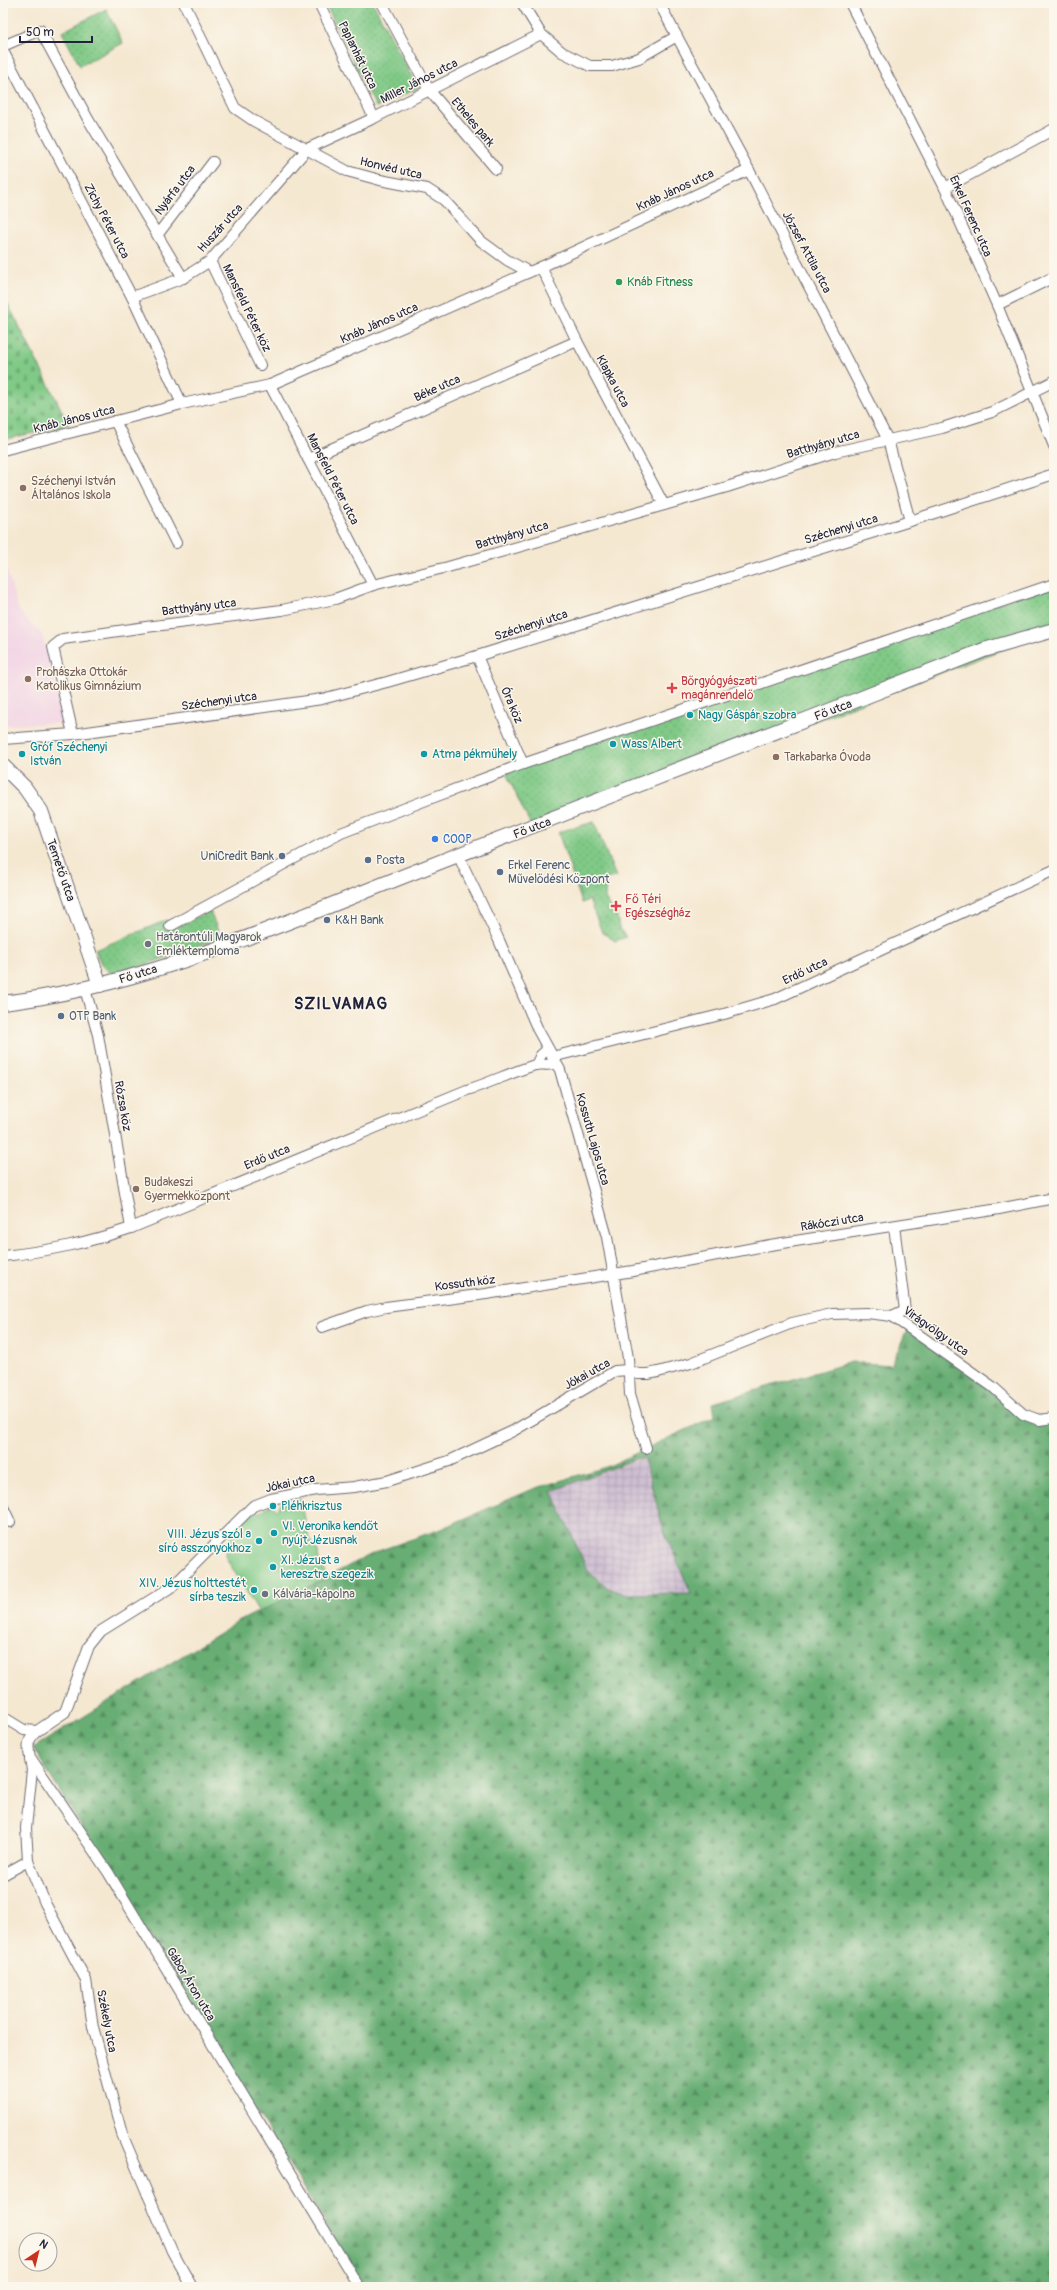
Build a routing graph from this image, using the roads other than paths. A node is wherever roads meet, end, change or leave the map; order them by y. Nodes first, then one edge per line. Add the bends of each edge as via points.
1 (184, 3) edge
2 (319, 3) edge
3 (382, 3) edge
4 (522, 3) edge
5 (659, 3) edge
6 (850, 3) edge
7 (541, 34) junction
8 (677, 36) junction
9 (3, 46) edge
10 (3, 51) edge
11 (429, 90) junction
12 (374, 118) junction
13 (1054, 129) edge
14 (307, 149) junction
15 (213, 162) dead end
16 (496, 170) dead end
17 (749, 170) junction
18 (945, 188) junction
19 (158, 234) junction
20 (507, 260) junction
21 (210, 261) junction
22 (541, 267) junction
23 (529, 272) junction
24 (1054, 276) edge
25 (182, 278) junction
26 (512, 279) junction
27 (132, 297) junction
28 (997, 305) junction
29 (577, 341) junction
30 (260, 366) dead end
31 (1054, 381) edge
32 (270, 386) junction
33 (1032, 391) junction
34 (182, 404) junction
35 (115, 422) junction
36 (888, 440) junction
37 (1054, 446) edge
38 (3, 450) edge
39 (308, 459) junction
40 (1054, 474) edge
41 (664, 505) junction
42 (910, 521) junction
43 (176, 543) dead end
44 (1054, 584) edge
45 (373, 585) junction
46 (1054, 630) edge
47 (477, 656) junction
48 (73, 734) junction
49 (3, 739) edge
50 (522, 764) junction
51 (3, 766) edge
52 (458, 855) junction
53 (1054, 870) edge
54 (170, 926) dead end
55 (100, 985) junction
56 (85, 989) junction
57 (3, 1003) edge
58 (552, 1056) junction
59 (536, 1065) junction
60 (1054, 1198) edge
61 (894, 1226) junction
62 (131, 1228) junction
63 (3, 1256) edge
64 (614, 1273) junction
65 (892, 1316) junction
66 (322, 1327) dead end
67 (628, 1370) junction
68 (1054, 1418) edge
69 (646, 1448) dead end
70 (3, 1507) edge
71 (10, 1522) dead end
72 (3, 1717) edge
73 (37, 1731) junction
74 (30, 1757) junction
75 (28, 1861) junction
76 (3, 1875) edge
77 (192, 2287) edge
78 (359, 2287) edge

1 - 14 street, Honvéd utca via 235,108
2 - 12 street, Paplanhát utca
3 - 11 street, Etheles park
4 - 7 street
5 - 8 street, József Attila utca
6 - 18 street, Erkel Ferenc utca
7 - 8 street via 562,52 590,66 612,66 639,58
7 - 11 street, Miller János utca
8 - 17 street, József Attila utca
9 - 19 street via 40,30 88,119
10 - 27 street, Zichy Péter utca
11 - 12 street, Miller János utca
11 - 16 street, Etheles park
12 - 14 street, Miller János utca
13 - 18 street
14 - 20 street, Honvéd utca via 347,171 427,189 444,200 481,241
14 - 21 street, Huszár utca
15 - 19 street, Nyárfa utca
17 - 22 street, Knáb János utca
17 - 36 street, József Attila utca
18 - 28 street, Erkel Ferenc utca
19 - 25 street
20 - 23 street, Honvéd utca
20 - 26 street
21 - 25 street, Huszár utca
21 - 30 street, Mansfeld Péter köz
22 - 23 street, Knáb János utca
22 - 29 street, Klapka utca
23 - 26 street, Knáb János utca
24 - 28 street
25 - 27 street, Huszár utca
26 - 32 street, Knáb János utca
27 - 34 street, Zichy Péter utca
28 - 33 street, Erkel Ferenc utca
29 - 39 street, Béke utca
29 - 41 street, Klapka utca
31 - 33 street, Batthyány utca
32 - 34 street, Knáb János utca
32 - 39 street, Mansfeld Péter utca
33 - 36 street, Batthyány utca via 992,412 942,428
33 - 37 street, Erkel Ferenc utca
34 - 35 street, Knáb János utca
35 - 38 street, Knáb János utca
35 - 43 street
36 - 41 street, Batthyány utca via 835,452
36 - 42 street, József Attila utca
39 - 45 street, Mansfeld Péter utca
40 - 42 street, Széchenyi utca
41 - 45 street, Batthyány utca via 448,567
42 - 47 street, Széchenyi utca
44 - 50 street
45 - 48 street, Batthyány utca via 335,599 282,610 63,639 53,647
46 - 52 main road, Fő utca via 984,650
47 - 48 street, Széchenyi utca via 322,699
47 - 50 street, Óra köz
48 - 49 street, Széchenyi utca
50 - 54 street via 341,833
51 - 55 main road, Temető utca via 25,788 41,811
52 - 55 main road, Fő utca via 226,947
52 - 58 street, Kossuth Lajos utca
53 - 58 street, Erdő utca via 775,999
55 - 56 main road, Fő utca
56 - 57 main road, Fő utca
56 - 62 street, Rózsa köz via 98,1035
58 - 59 street via 541,1055
58 - 59 street, Erdő utca via 549,1066
58 - 64 street, Kossuth Lajos utca via 560,1070 600,1208
59 - 62 street, Erdő utca via 467,1090
60 - 61 street, Rákóczi utca
61 - 64 street, Rákóczi utca
61 - 65 street via 905,1310
62 - 63 street, Erdő utca via 86,1243
64 - 66 street, Kossuth köz via 386,1307
64 - 67 street, Kossuth Lajos utca
65 - 67 street, Virágvölgy utca via 867,1313 832,1314 792,1323 691,1363 648,1374
65 - 68 street, Virágvölgy utca via 993,1387 1024,1414 1039,1420
67 - 69 street, Kossuth Lajos utca via 630,1394
67 - 73 street, Jókai utca via 614,1371 513,1431 449,1461 387,1480 354,1487 316,1490 271,1499 253,1506 172,1586 101,1631 89,1646 65,1712
70 - 71 street
72 - 73 street via 24,1730
73 - 74 street via 30,1737 27,1747
74 - 75 street, Székely utca via 32,1770 26,1828
74 - 78 street, Gábor Áron utca via 108,1872
75 - 76 street
75 - 77 street, Székely utca via 45,1903 86,1980 93,2027 119,2128 160,2224

